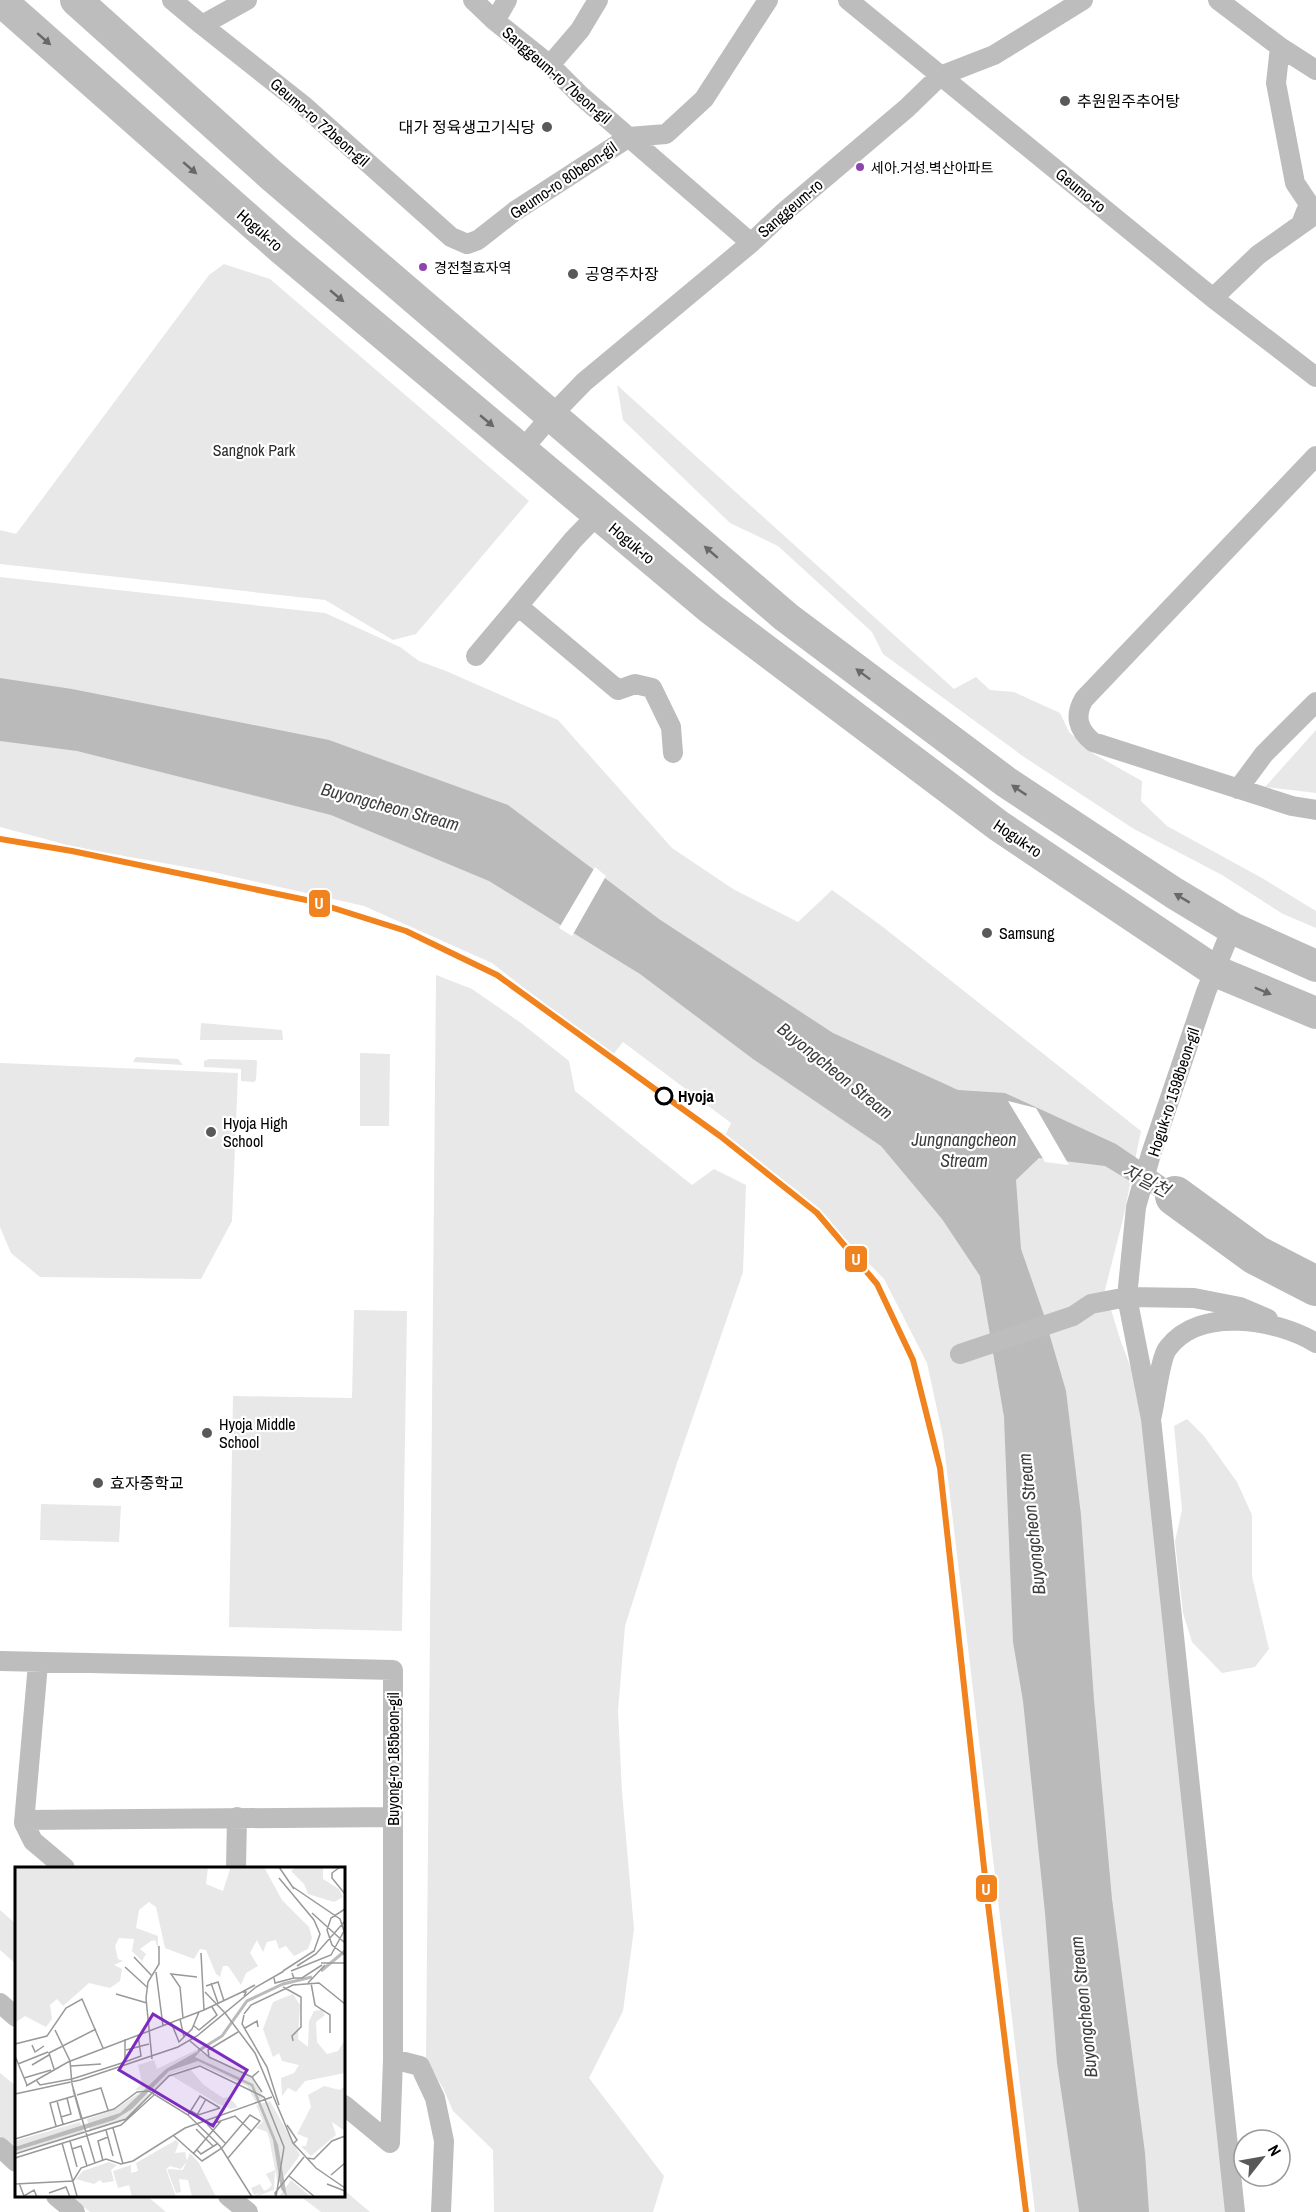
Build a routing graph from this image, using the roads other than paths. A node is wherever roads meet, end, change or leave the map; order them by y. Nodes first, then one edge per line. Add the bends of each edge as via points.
1 (0, 0) edge
2 (76, 0) edge
3 (172, 0) edge
4 (247, 0) edge
5 (473, 0) edge
6 (507, 0) edge
7 (598, 0) edge
8 (768, 0) edge
9 (848, 0) edge
10 (1083, 0) edge
11 (1218, 0) edge
12 (495, 21) junction
13 (202, 25) junction
14 (1280, 47) junction
15 (550, 65) junction
16 (1316, 70) edge
17 (940, 76) junction
18 (628, 137) junction
19 (1308, 219) edge
20 (478, 240) joint
21 (751, 243) junction
22 (1213, 298) junction
23 (1316, 377) edge
24 (551, 416) junction
25 (522, 450) junction
26 (1316, 456) edge
27 (598, 514) junction
28 (518, 606) junction
29 (476, 656) dead end
30 (1316, 702) edge
31 (673, 753) dead end
32 (1238, 789) junction
33 (1316, 810) edge
34 (1232, 928) junction
35 (1316, 966) edge
36 (1215, 970) junction
37 (1315, 1006) edge
38 (1127, 1297) junction
39 (1311, 1340) edge
40 (960, 1354) dead end
41 (1151, 1419) junction
42 (0, 1661) edge
43 (38, 1664) junction
44 (237, 1817) junction
45 (393, 1817) junction
46 (24, 1820) junction
47 (63, 1867) edge
48 (236, 1867) edge
49 (0, 2003) edge
50 (15, 2016) edge
51 (393, 2058) junction
52 (345, 2106) edge
53 (0, 2147) edge
54 (15, 2161) edge
55 (57, 2197) edge
56 (229, 2197) edge
57 (75, 2212) edge
58 (248, 2212) edge
59 (441, 2212) edge
60 (1235, 2212) edge

1 -> 25 main road, Hoguk-ro via 282,249
2 - 24 main road via 271,175
3 - 13 street, Geumo-ro 72beon-gil
4 - 13 street
5 - 12 street, Sanggeum-ro 7beon-gil
6 - 12 street
7 - 15 street via 580,30
8 - 18 street, Geumo-ro 80beon-gil via 705,99 666,134
9 - 17 street, Geumo-ro
10 - 17 street, Sanggeum-ro via 994,55
11 - 14 street
12 - 15 street, Sanggeum-ro 7beon-gil
13 - 20 street, Geumo-ro 72beon-gil via 303,105 451,237 467,244
14 - 16 street
14 - 19 street via 1276,84 1295,183 1309,204
15 - 18 street, Sanggeum-ro 7beon-gil
17 - 21 street, Sanggeum-ro
17 - 22 street, Geumo-ro
18 - 20 street, Geumo-ro 80beon-gil
18 - 21 street, Sanggeum-ro 7beon-gil
19 - 22 street via 1258,255
21 - 24 street, Sanggeum-ro via 585,382
22 - 23 street, Geumo-ro
24 - 25 street, Sanggeum-ro
34 -> 24 main road via 1006,782 786,617
25 - 27 main road, Hoguk-ro
26 - 32 street via 1079,708 1080,728 1093,742
27 - 28 street
27 - 36 main road, Hoguk-ro via 711,609 999,826
28 - 29 street
28 - 31 street via 618,690 635,684 652,688 671,727
30 - 32 street via 1264,754
32 - 33 street via 1292,807
34 - 35 main road
34 - 36 street, Hoguk-ro 1598beon-gil
36 -> 37 main road, Hoguk-ro
36 - 38 street, Hoguk-ro 1598beon-gil via 1136,1207
38 - 39 street via 1194,1298 1240,1307
38 - 40 street via 1091,1304 1073,1316
38 - 41 street, Hoguk-ro 1598beon-gil
39 - 41 street via 1264,1322 1223,1321 1191,1327 1167,1349
41 - 60 street
42 - 43 street, Buyong-ro 185beon-gil
43 - 45 street, Buyong-ro 185beon-gil via 393,1670
43 - 46 street
44 - 45 street
44 - 46 street
44 - 48 street
45 - 51 street, Buyong-ro 185beon-gil
46 - 47 street via 33,1841
49 - 50 street
51 - 52 street, Buyong-ro 185beon-gil via 390,2143
51 - 59 street via 420,2066 435,2098 444,2141
53 - 54 street
55 - 57 street
56 - 58 street

